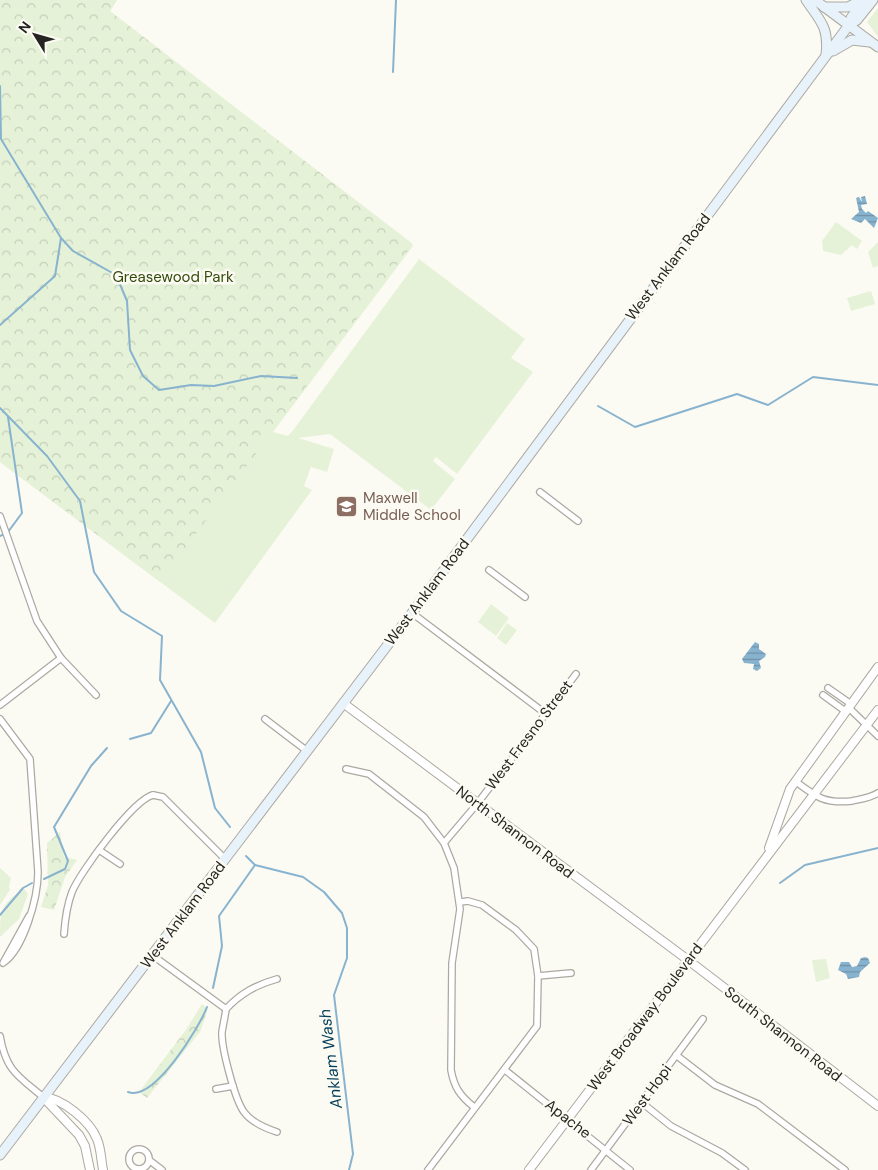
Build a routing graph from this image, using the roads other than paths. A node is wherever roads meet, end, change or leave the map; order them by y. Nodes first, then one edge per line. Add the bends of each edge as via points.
1 (806, 0) edge
2 (815, 0) edge
3 (862, 0) edge
4 (873, 0) edge
5 (824, 7) junction
6 (849, 25) junction
7 (875, 45) edge
8 (826, 55) junction
9 (540, 492) dead end
10 (0, 516) edge
11 (578, 521) dead end
12 (489, 570) dead end
13 (525, 597) dead end
14 (412, 613) junction
15 (61, 658) junction
16 (878, 667) edge
17 (576, 674) dead end
18 (828, 688) dead end
19 (96, 695) dead end
20 (823, 695) dead end
21 (343, 703) junction
22 (0, 705) edge
23 (848, 707) junction
24 (878, 710) edge
25 (546, 714) junction
26 (0, 719) edge
27 (265, 720) dead end
28 (865, 726) junction
29 (878, 736) edge
30 (307, 751) junction
31 (346, 769) dead end
32 (795, 782) junction
33 (812, 794) junction
34 (878, 794) edge
35 (477, 804) junction
36 (444, 843) junction
37 (99, 850) junction
38 (225, 859) junction
39 (762, 863) junction
40 (120, 864) dead end
41 (460, 902) junction
42 (64, 934) dead end
43 (152, 955) junction
44 (688, 960) junction
45 (1, 966) edge
46 (571, 973) dead end
47 (538, 976) junction
48 (277, 979) dead end
49 (226, 1009) junction
50 (703, 1020) dead end
51 (0, 1036) edge
52 (676, 1055) junction
53 (505, 1070) junction
54 (233, 1086) junction
55 (216, 1089) dead end
56 (43, 1097) junction
57 (641, 1102) junction
58 (878, 1106) edge
59 (474, 1107) junction
60 (567, 1119) junction
61 (276, 1132) dead end
62 (606, 1150) junction
63 (0, 1155) edge
64 (149, 1160) dead end
65 (838, 1164) junction
66 (90, 1170) edge
67 (103, 1170) edge
68 (162, 1170) edge
69 (428, 1170) edge
70 (529, 1170) edge
71 (591, 1170) edge
72 (630, 1170) edge
73 (745, 1170) edge
74 (834, 1170) edge
75 (845, 1170) edge

1 - 8 main road via 826,31
2 - 5 main road
3 - 5 main road via 848,7
3 - 6 main road, West Anklam Road
4 - 6 main road, West Anklam Road
5 - 6 main road
6 - 7 main road
6 - 8 main road, West Anklam Road
7 - 8 main road via 852,40
8 - 14 main road, West Anklam Road
9 - 11 street
10 - 15 street via 37,621
12 - 13 street
14 - 21 main road, West Anklam Road
14 - 25 street
15 - 19 street
15 - 22 street
16 - 23 street, West Broadway Boulevard
17 - 25 street, West Fresno Street
18 - 23 street
20 - 23 street
21 - 30 main road, West Anklam Road
21 - 35 street, North Shannon Road
23 - 28 street
23 - 32 street, West Broadway Boulevard
24 - 28 street, West Broadway Boulevard
25 - 35 street, West Fresno Street
26 - 45 street via 30,759 38,872 38,886 29,916
27 - 30 street
28 - 29 street
28 - 33 street, West Broadway Boulevard
30 - 38 main road, West Anklam Road
31 - 36 street via 369,774 424,817
32 - 33 street
32 - 39 street, West Broadway Boulevard via 783,804 776,832
33 - 34 street via 833,803
33 - 39 street, West Broadway Boulevard
35 - 36 street, West Fresno Street
35 - 44 street, North Shannon Road
36 - 41 street via 454,868
37 - 38 street via 152,791
37 - 40 street
37 - 42 street via 72,892
38 - 43 main road, West Anklam Road
39 - 44 street, West Broadway Boulevard
41 - 47 street via 482,905 526,938 534,949
41 - 59 street via 452,963 451,1070 456,1090
43 - 49 street
43 - 56 main road, West Anklam Road
44 - 58 street, South Shannon Road
44 - 60 street, West Broadway Boulevard
46 - 47 street
47 - 53 street via 537,1026
48 - 49 street via 256,986
49 - 54 street via 222,1034
50 - 52 street, West Hopi
51 - 56 street via 3,1056 18,1077
52 - 57 street, West Hopi
52 - 65 street via 715,1085 758,1104
53 - 59 street
53 - 60 street, Apache
54 - 55 street
54 - 61 street via 244,1112 262,1127
56 - 63 main road, West Anklam Road
56 - 66 street via 79,1134
56 - 67 street via 58,1100 84,1122 97,1138
57 - 62 street, West Hopi
57 - 73 street via 671,1126 722,1153
59 - 69 street
60 - 62 street, Apache
60 - 70 street, West Broadway Boulevard
62 - 71 street, West Hopi
62 - 72 street, Apache
64 - 68 street
65 - 74 street
65 - 75 street

